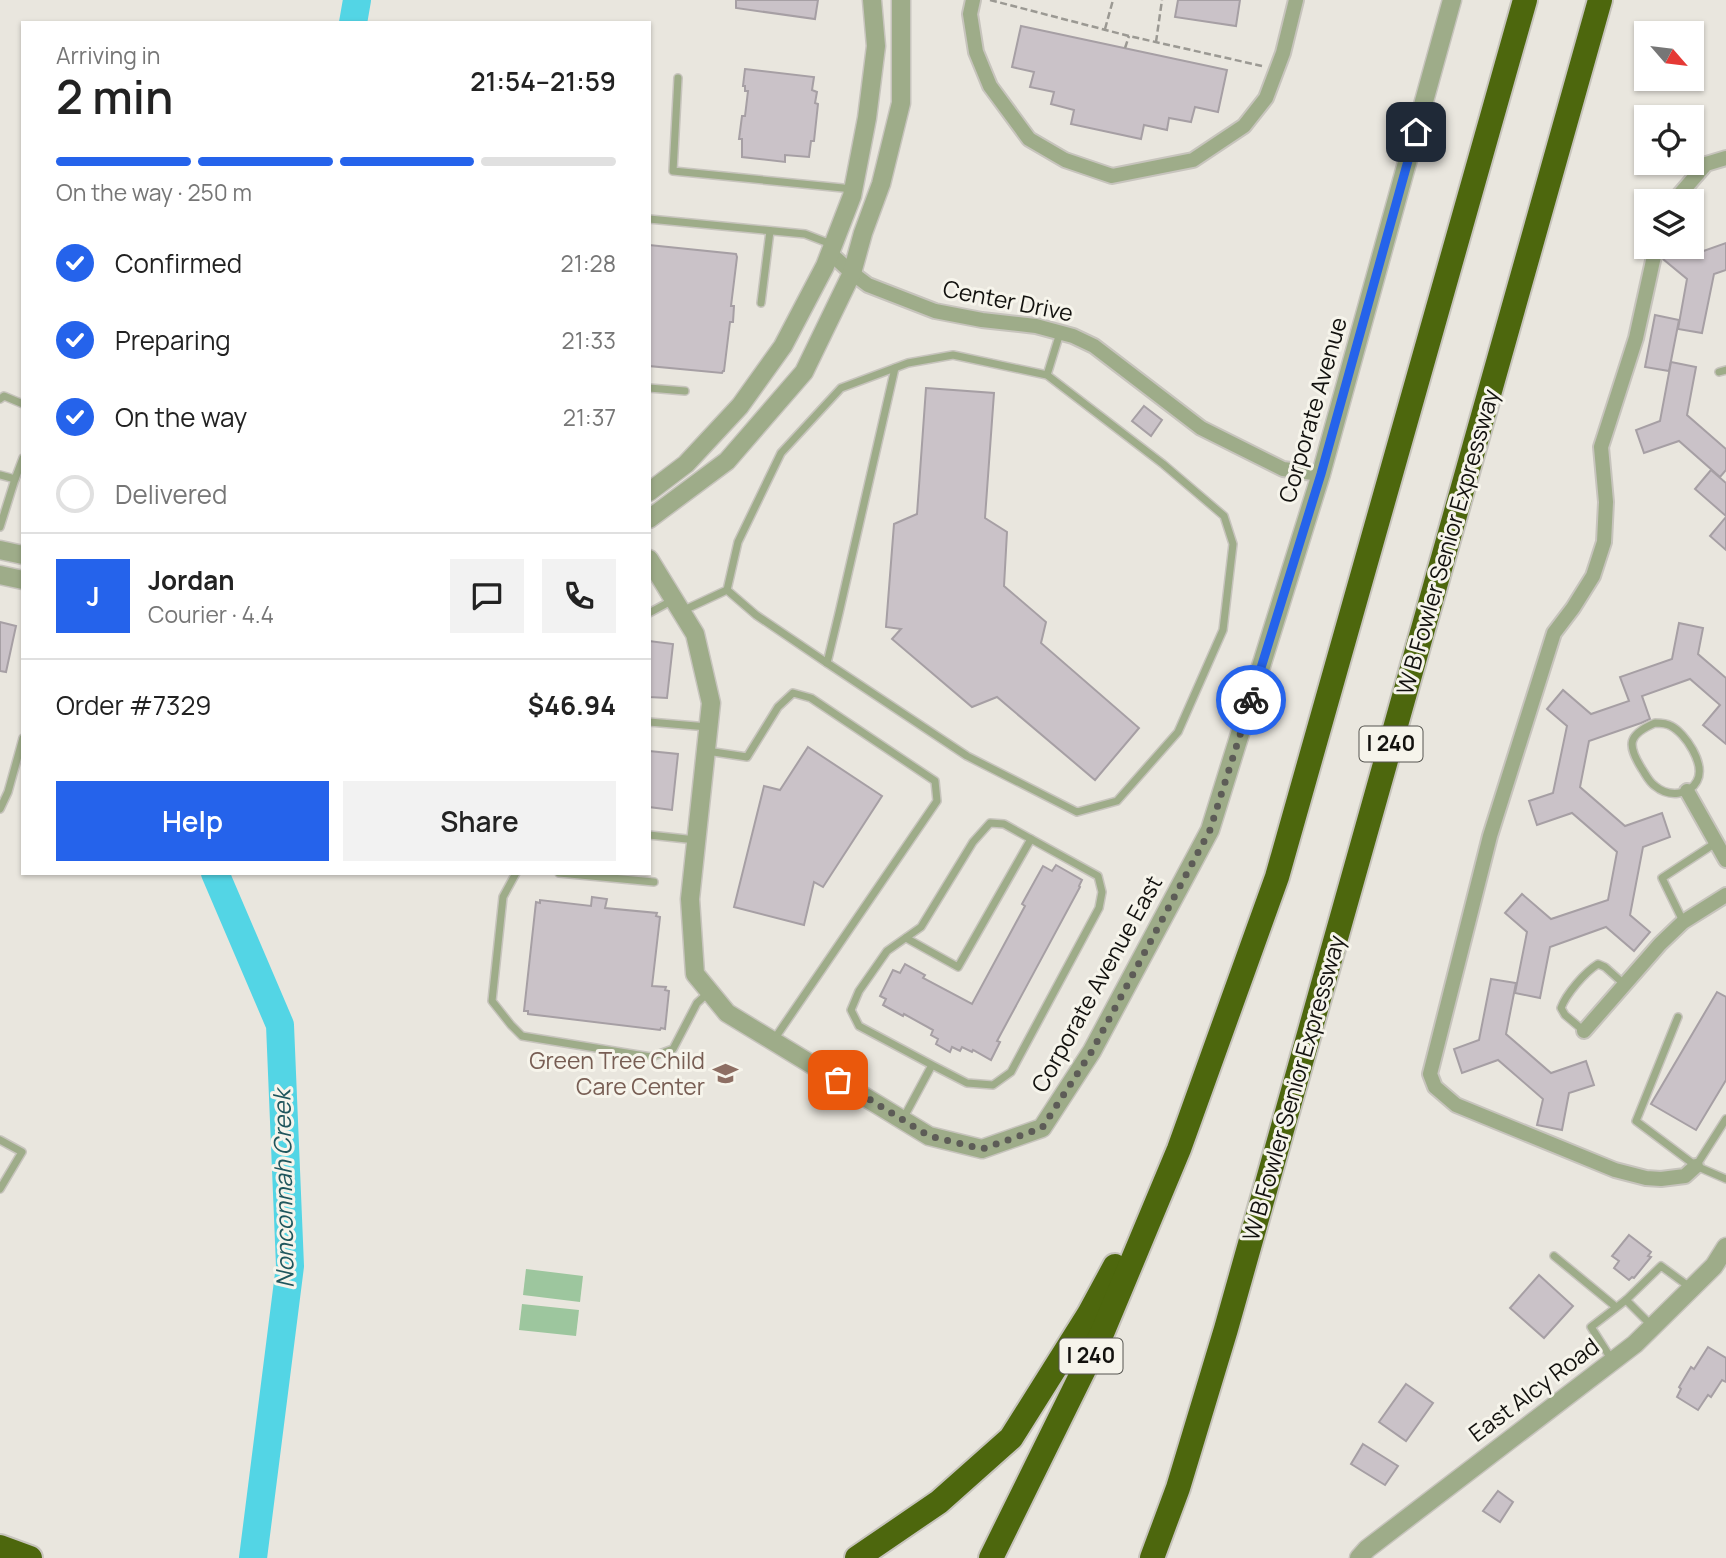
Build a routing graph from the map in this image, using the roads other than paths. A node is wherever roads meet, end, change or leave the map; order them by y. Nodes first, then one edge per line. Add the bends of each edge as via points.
1 (873, 0) edge
2 (901, 0) edge
3 (973, 0) edge
4 (1296, 0) edge
5 (1452, 0) edge
6 (1525, 0) edge
7 (1600, 0) edge
8 (678, 78) dead end
9 (1726, 158) edge
10 (853, 189) junction
11 (1684, 189) edge
12 (651, 219) edge
13 (770, 231) junction
14 (832, 249) junction
15 (1653, 259) edge
16 (852, 273) junction
17 (761, 303) dead end
18 (1060, 333) junction
19 (895, 368) junction
20 (1047, 375) junction
21 (651, 388) edge
22 (685, 391) dead end
23 (0, 398) edge
24 (21, 403) edge
25 (21, 463) edge
26 (1321, 474) junction
27 (0, 475) edge
28 (15, 479) junction
29 (651, 490) edge
30 (651, 518) edge
31 (0, 527) edge
32 (0, 550) edge
33 (21, 555) edge
34 (651, 562) edge
35 (0, 575) edge
36 (21, 580) edge
37 (727, 590) junction
38 (678, 605) junction
39 (651, 612) edge
40 (827, 663) junction
41 (651, 722) edge
42 (709, 727) junction
43 (21, 745) edge
44 (706, 751) junction
45 (1687, 791) junction
46 (0, 809) edge
47 (1210, 830) joint
48 (651, 835) edge
49 (696, 839) junction
50 (1031, 839) junction
51 (1717, 842) junction
52 (1726, 860) edge
53 (515, 875) edge
54 (580, 875) edge
55 (654, 882) dead end
56 (1726, 895) edge
57 (1684, 922) junction
58 (906, 938) junction
59 (1625, 984) junction
60 (709, 992) junction
61 (1678, 1017) dead end
62 (1584, 1031) joint
63 (773, 1041) junction
64 (932, 1065) junction
65 (1726, 1119) edge
66 (902, 1120) junction
67 (0, 1140) edge
68 (1179, 1149) junction
69 (1696, 1166) junction
70 (1726, 1179) edge
71 (0, 1189) edge
72 (1726, 1247) edge
73 (1554, 1256) dead end
74 (1692, 1288) junction
75 (1626, 1300) junction
76 (1616, 1307) junction
77 (1653, 1326) junction
78 (1613, 1361) junction
79 (1178, 1488) junction
80 (0, 1547) edge
81 (30, 1558) edge
82 (857, 1558) edge
83 (991, 1558) edge
84 (1152, 1558) edge
85 (1162, 1558) edge
86 (1359, 1558) edge

1 - 10 street via 876,46
2 - 16 street via 901,103
3 - 4 street via 970,14 976,52 990,86 1030,139 1065,160 1112,176 1193,160 1244,126 1266,98
5 - 26 street, Corporate Avenue
6 - 68 highway, I 240 via 1277,877
7 - 79 highway, W B Fowler Senior Expressway / I 240
8 - 10 lane via 673,170
9 - 11 street via 1706,164
10 - 14 street
12 - 13 lane
13 - 14 lane via 805,234
13 - 17 lane
14 - 16 street, Center Drive
14 - 29 street via 783,346 740,406 686,464
15 - 69 street via 1636,338 1601,447 1604,542 1592,576 1554,633 1490,836 1430,1074 1435,1087 1456,1105 1615,1170 1661,1179 1685,1176
16 - 18 street, Center Drive via 868,285 935,311
16 - 30 street via 804,372 727,461
18 - 20 lane
18 - 26 street, Center Drive via 1094,345 1200,428 1283,469
19 - 20 lane via 953,355
19 - 37 lane via 841,388 781,453 738,542
19 - 40 lane
20 - 40 lane via 1224,516 1233,544 1223,630 1178,732 1117,801 1077,812 967,756
21 - 22 lane
23 - 24 lane
25 - 28 lane
26 - 47 street, Corporate Avenue
27 - 28 lane
28 - 31 lane
32 - 33 street
34 - 38 street, Corporate Avenue East
35 - 36 street
37 - 38 lane
37 - 40 lane
38 - 39 lane
38 - 42 street, Corporate Avenue East via 695,634 711,703
41 - 42 lane
42 - 44 street, Corporate Avenue East
43 - 46 lane
44 - 49 street, Corporate Avenue East
44 - 63 lane via 747,757 778,707 793,693 811,698 935,781 937,801
45 - 45 lane via 1667,793 1652,784 1632,753 1637,733 1662,723 1683,735 1699,764 1697,782
45 - 51 street
47 - 66 street, Corporate Avenue East via 1092,1051 1042,1128 982,1149 929,1136
48 - 49 lane
49 - 60 street, Corporate Avenue East via 690,899 695,974
50 - 58 lane via 1004,824 990,823 921,927
50 - 58 lane via 958,967
50 - 64 lane via 1098,876 1099,908 1011,1072 993,1085 967,1083
51 - 52 street
51 - 57 lane via 1661,878
53 - 60 lane via 503,897 492,1001 522,1036 651,1057 673,1049 697,1003
54 - 55 lane
56 - 57 street
57 - 59 street
58 - 64 lane via 887,951 851,1010 859,1026
59 - 62 street
59 - 62 lane via 1605,967 1591,968 1561,1008
60 - 63 street, Corporate Avenue East via 727,1013
61 - 69 lane via 1636,1121
63 - 66 street, Corporate Avenue East
64 - 66 lane
65 - 69 lane
67 - 71 lane via 22,1152
68 - 82 highway via 1089,1314 1011,1438 939,1502
68 - 83 highway, I 240 via 1103,1331
69 - 70 lane
72 - 74 street, East Alcy Road
73 - 76 lane
74 - 75 lane via 1661,1266
74 - 77 street, East Alcy Road
75 - 76 lane
75 - 77 lane
76 - 78 lane via 1591,1327
77 - 78 street, East Alcy Road
78 - 86 street, East Alcy Road
79 - 84 highway, I 240
79 - 85 highway
80 - 81 highway

